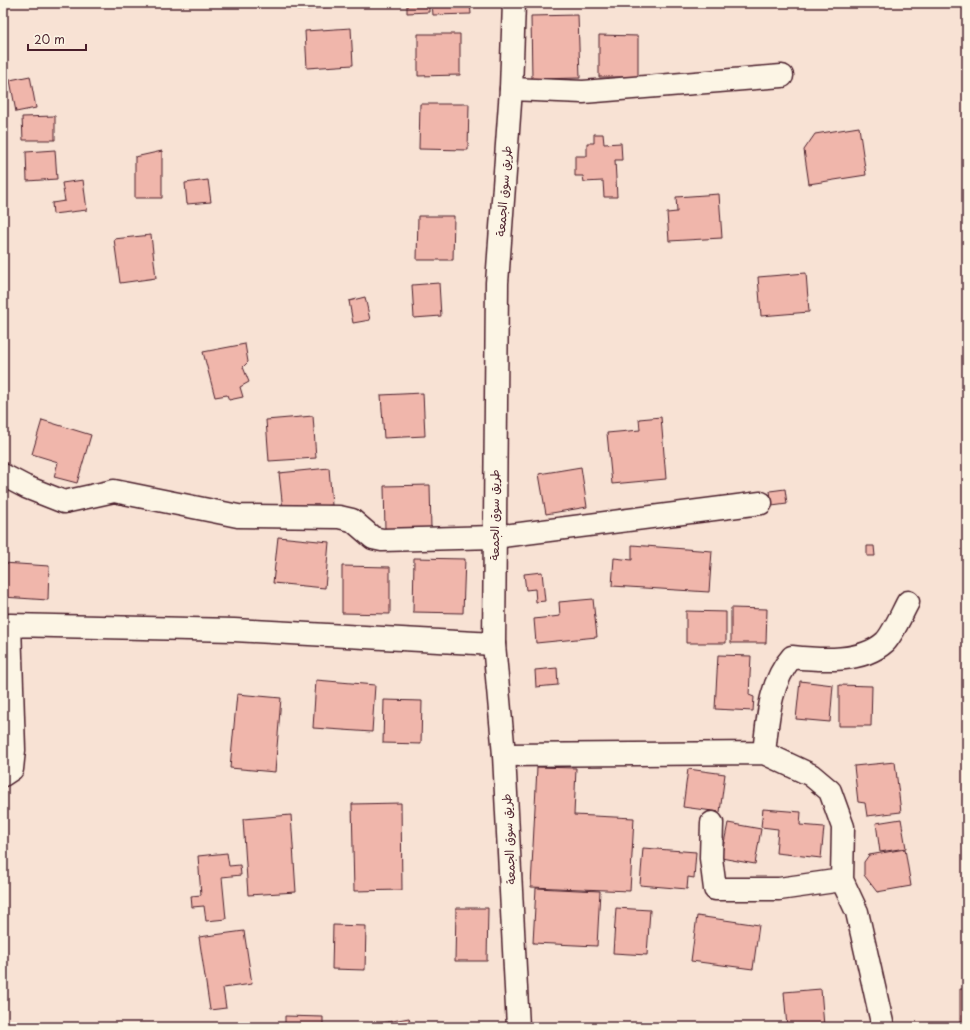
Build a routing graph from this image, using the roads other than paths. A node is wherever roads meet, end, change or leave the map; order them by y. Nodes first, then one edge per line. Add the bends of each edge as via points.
1 (514, 3) edge
2 (782, 76) dead end
3 (511, 89) junction
4 (3, 475) edge
5 (761, 503) dead end
6 (495, 537) junction
7 (908, 602) dead end
8 (494, 644) junction
9 (764, 753) junction
10 (504, 755) junction
11 (3, 775) edge
12 (712, 823) dead end
13 (842, 880) junction
14 (518, 1027) edge
15 (883, 1027) edge

1 - 3 street, طريق سوق الجمعة
2 - 3 street via 583,92
3 - 6 street, طريق سوق الجمعة via 497,283
4 - 6 street via 64,502 114,491 238,516 339,517 352,520 373,538 382,540
5 - 6 street
6 - 8 street, طريق سوق الجمعة
7 - 9 street via 886,642 865,655 832,658 792,657 783,667 775,684
8 - 10 street, طريق سوق الجمعة
8 - 11 street via 234,630 10,625 14,750 12,769
9 - 10 street
9 - 13 street via 811,775 830,791 843,827
10 - 14 street, طريق سوق الجمعة
12 - 13 street via 711,858 715,889 779,889
13 - 15 street via 857,912

